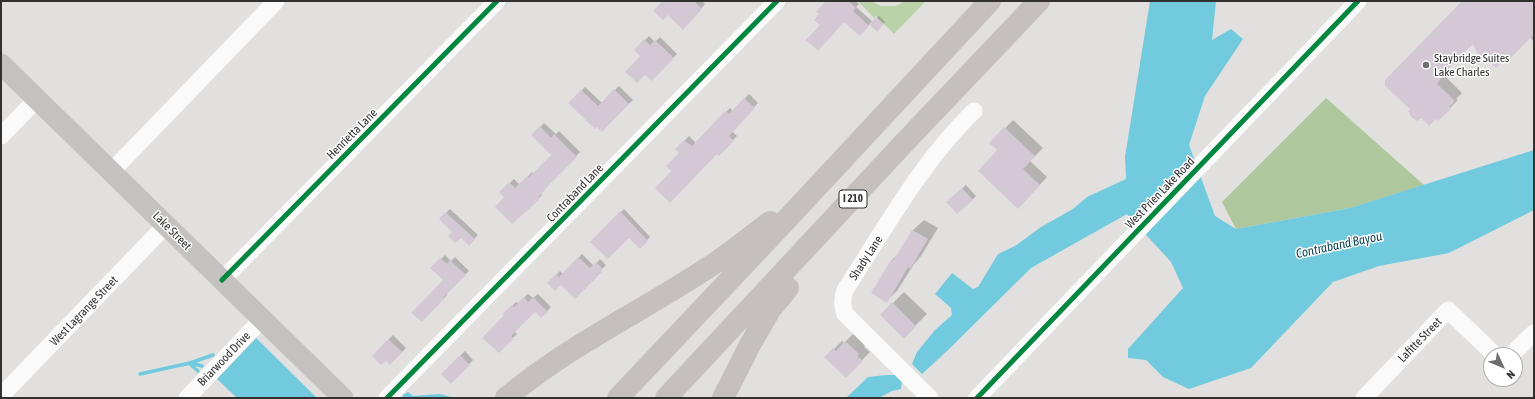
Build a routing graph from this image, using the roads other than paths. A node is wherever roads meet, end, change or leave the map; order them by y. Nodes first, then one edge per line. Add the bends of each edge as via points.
1 (276, 1) edge
2 (497, 1) edge
3 (777, 1) edge
4 (990, 1) edge
5 (1039, 1) edge
6 (1358, 1) edge
7 (1, 64) edge
8 (37, 99) junction
9 (974, 111) dead end
10 (1, 136) edge
11 (885, 164) junction
12 (831, 171) junction
13 (111, 172) junction
14 (166, 225) junction
15 (222, 280) junction
16 (262, 319) junction
17 (1534, 333) edge
18 (1487, 347) edge
19 (1520, 347) edge
20 (1, 396) edge
21 (187, 398) edge
22 (343, 398) edge
23 (387, 398) edge
24 (506, 398) edge
25 (618, 398) edge
26 (666, 398) edge
27 (723, 398) edge
28 (930, 398) edge
29 (977, 398) edge
30 (1364, 398) edge

1 - 13 street
2 - 15 street, Henrietta Lane
3 - 23 street, Contraband Lane
4 - 12 highway
5 - 11 highway, I 210
6 - 29 street, West Prien Lake Road
7 - 8 main road, Lake Street
8 - 10 street
8 - 13 main road, Lake Street
9 - 28 street, Shady Lane via 925,167 845,290 842,300 845,314
11 - 26 highway, I 210
11 - 27 highway via 770,310 750,343
12 - 24 highway via 721,259 572,351
12 - 25 highway
13 - 14 main road, Lake Street
14 - 15 main road, Lake Street
14 - 20 street, West Lagrange Street
15 - 16 main road, Lake Street
16 - 21 street, Briarwood Drive
16 - 22 main road, Lake Street
17 - 19 street
18 - 30 street, Lafitte Street via 1448,310

